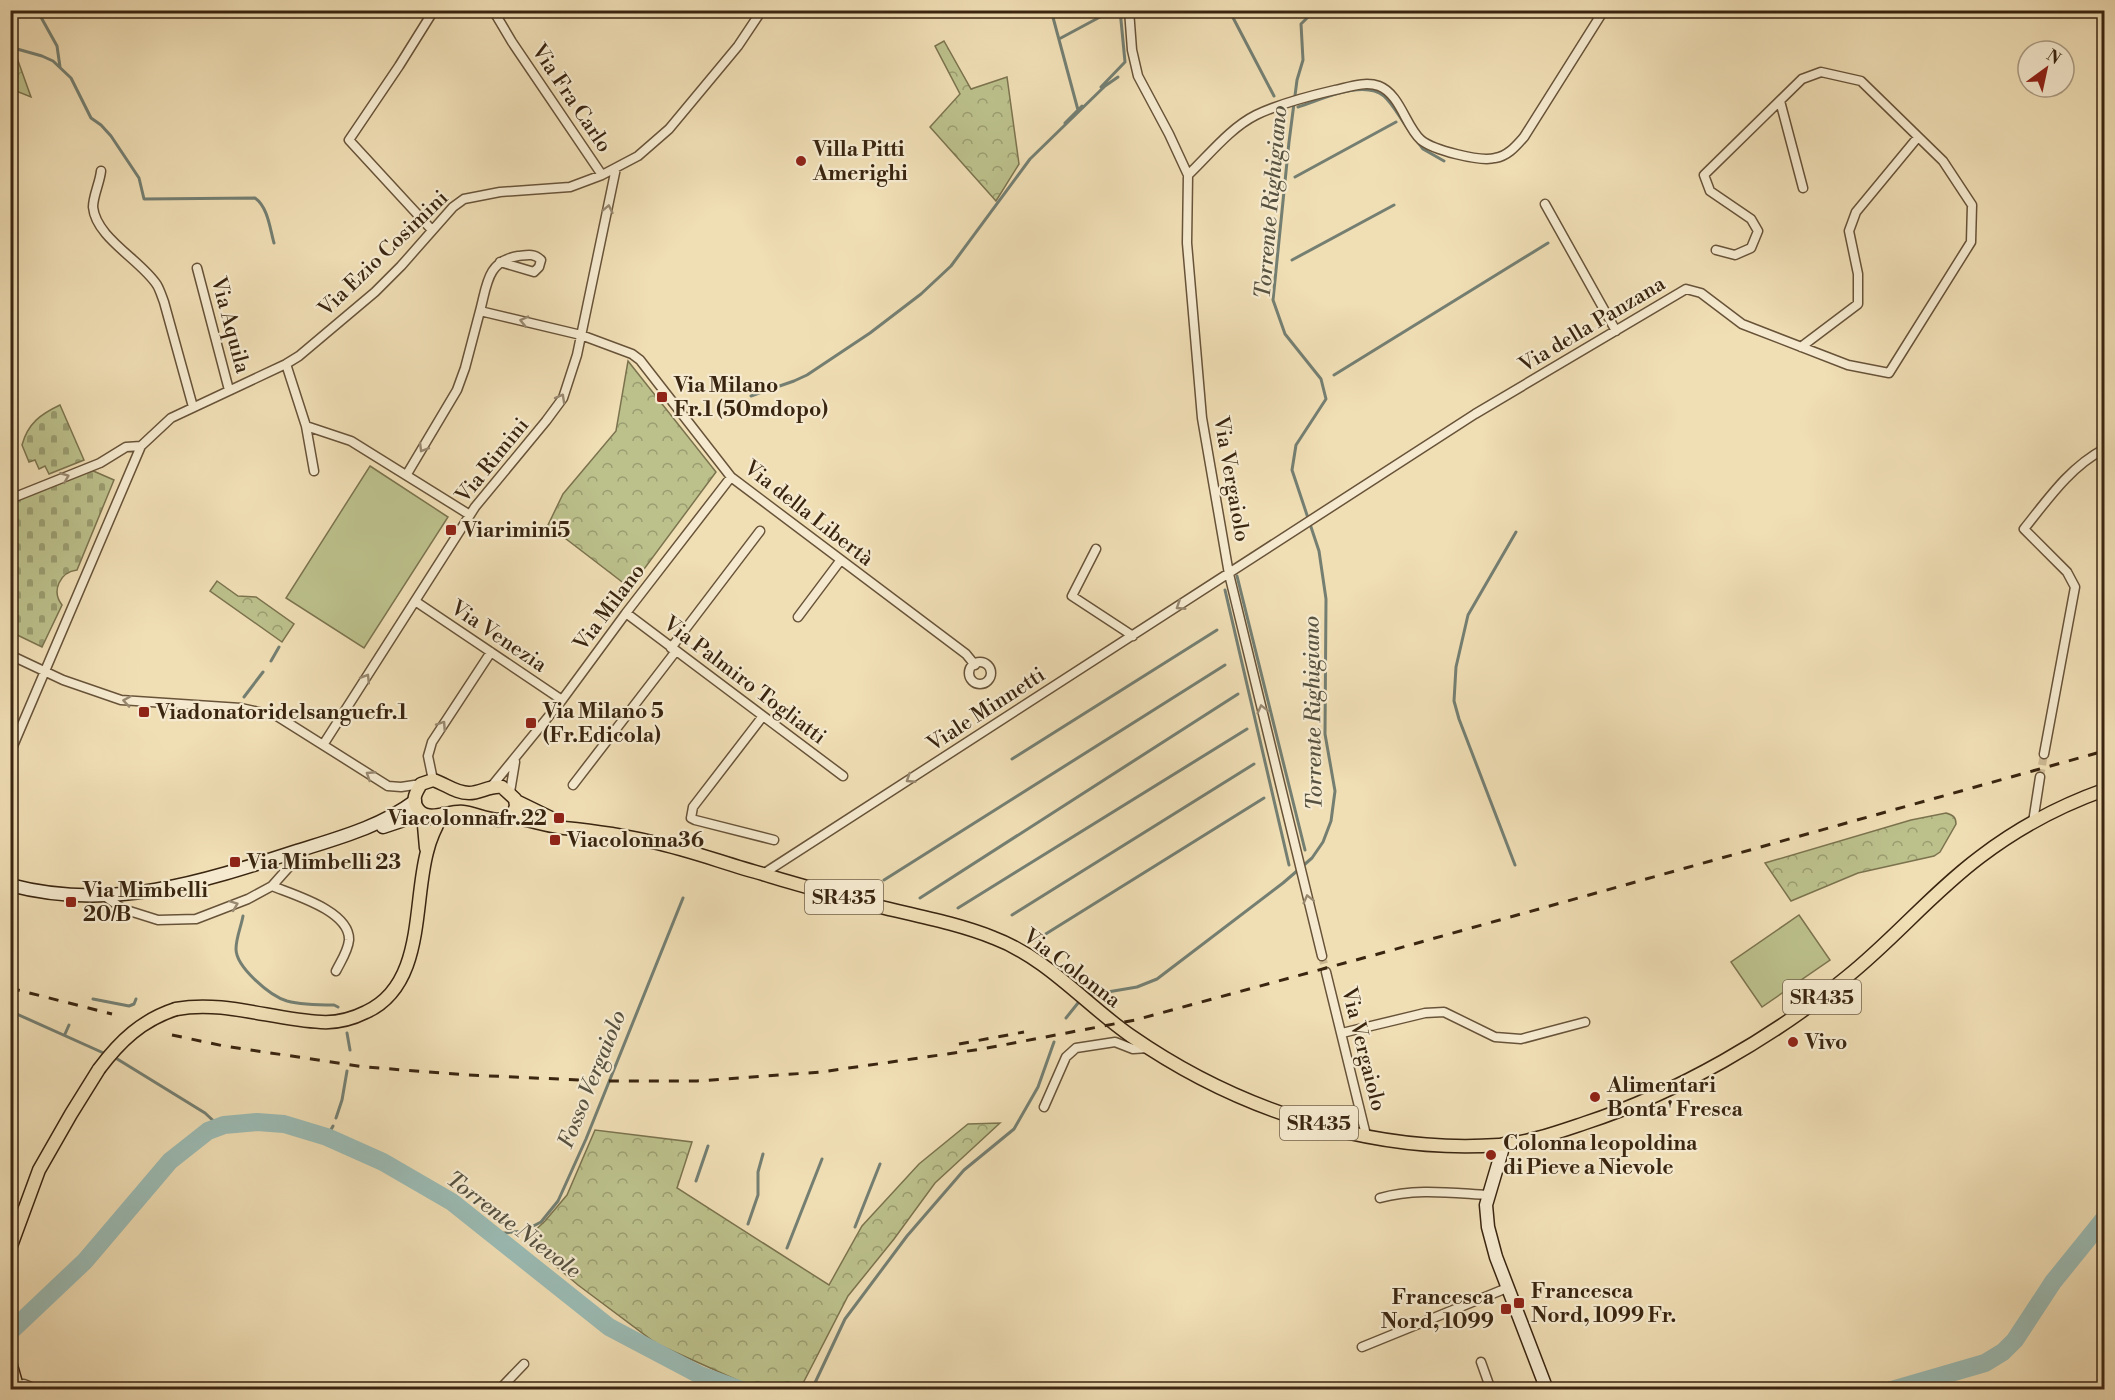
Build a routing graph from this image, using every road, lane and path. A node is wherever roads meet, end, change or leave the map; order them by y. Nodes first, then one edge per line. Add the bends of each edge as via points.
1 (434, 10) edge
2 (493, 10) edge
3 (762, 10) edge
4 (1129, 10) edge
5 (1604, 10) edge
6 (1780, 101) junction
7 (1918, 137) junction
8 (616, 168) junction
9 (101, 171) dead end
10 (602, 176) junction
11 (1188, 176) junction
12 (1803, 188) dead end
13 (1545, 204) dead end
14 (431, 229) junction
15 (1716, 250) dead end
16 (500, 262) dead end
17 (197, 268) dead end
18 (480, 311) junction
19 (1616, 331) junction
20 (581, 335) junction
21 (1801, 347) junction
22 (286, 364) junction
23 (229, 390) junction
24 (194, 407) junction
25 (306, 426) junction
26 (141, 446) junction
27 (2104, 449) edge
28 (314, 471) dead end
29 (406, 474) junction
30 (731, 477) junction
31 (10, 499) edge
32 (470, 515) junction
33 (760, 531) dead end
34 (1096, 549) dead end
35 (840, 561) junction
36 (1229, 574) junction
37 (415, 601) junction
38 (626, 613) junction
39 (798, 617) dead end
40 (1133, 636) junction
41 (674, 650) junction
42 (491, 652) junction
43 (10, 655) edge
44 (975, 665) dead end
45 (44, 672) junction
46 (562, 700) junction
47 (763, 716) junction
48 (323, 745) junction
49 (10, 753) edge
50 (2044, 754) tunnel mouth
51 (516, 759) junction
52 (843, 776) dead end
53 (2040, 777) tunnel mouth
54 (427, 782) junction
55 (573, 785) dead end
56 (491, 787) junction
57 (2104, 790) edge
58 (513, 797) junction
59 (419, 808) junction
60 (443, 814) junction
61 (512, 817) junction
62 (2033, 822) junction
63 (571, 828) junction
64 (774, 840) dead end
65 (304, 849) junction
66 (426, 852) junction
67 (763, 874) junction
68 (10, 885) edge
69 (272, 886) junction
70 (103, 895) junction
71 (1322, 956) tunnel mouth
72 (336, 970) dead end
73 (1326, 972) tunnel mouth
74 (1585, 1022) dead end
75 (1124, 1032) junction
76 (1342, 1033) junction
77 (1115, 1042) junction
78 (1149, 1048) junction
79 (1044, 1107) dead end
80 (1366, 1135) junction
81 (1504, 1144) junction
82 (1488, 1195) junction
83 (1380, 1198) dead end
84 (21, 1214) junction
85 (10, 1222) edge
86 (11, 1246) edge
87 (10, 1258) edge
88 (1507, 1288) junction
89 (1362, 1347) dead end
90 (10, 1362) edge
91 (1481, 1362) dead end
92 (524, 1364) dead end
93 (17, 1387) edge
94 (39, 1389) edge
95 (499, 1389) edge
96 (1491, 1389) edge
97 (1547, 1389) edge

1 - 14 street via 349,140
2 - 10 street, Via Fra Carlo
3 - 8 street, Via Ezio Cosimini via 738,46 669,129 638,156
4 - 11 street, Via Vergaiolo via 1138,76
5 - 11 street via 1524,137 1495,159 1457,155 1421,140 1383,88 1361,85 1308,96 1255,116 1225,138
6 - 7 street, Via della Panzana via 1802,79 1821,72 1861,81
6 - 12 street
6 - 15 street, Via della Panzana via 1704,174 1710,191 1751,219 1758,231 1751,248 1735,255
7 - 21 street via 1856,212 1849,231 1858,274 1858,304
7 - 21 street, Via della Panzana via 1943,161 1972,206 1971,242 1889,373 1848,365
8 - 10 street, Via Ezio Cosimini
20 -> 8 street, Via Rimini
9 - 24 street via 93,202 97,221 157,286
10 - 14 street, Via Ezio Cosimini via 570,187 476,195 453,207
11 - 36 street, Via Vergaiolo via 1187,243 1202,418
13 - 19 street
14 - 22 street, Via Ezio Cosimini via 375,292
16 - 18 street via 491,272
17 - 23 street, Via Aquila
20 -> 18 street, Via della Libertà
18 -> 29 street via 457,390
19 - 21 street, Via della Panzana via 1686,289 1701,293 1742,324
19 - 36 street, Via della Panzana via 1475,414
20 - 30 street, Via della Libertà via 640,360
32 -> 20 street, Via Rimini via 563,398
22 - 23 street, Via Ezio Cosimini
22 - 25 street
23 - 24 street, Via Ezio Cosimini
24 - 26 street, Via Ezio Cosimini via 171,418
25 - 28 street
25 - 29 street via 351,441
31 -> 26 street via 100,463 126,447
26 - 45 street, Via Ezio Cosimini
27 - 50 street via 2073,471 2024,529 2070,576 2075,587
29 - 32 street
30 - 35 street, Via della Libertà
30 - 38 street, Via Milano
32 - 37 street, Via Rimini
33 - 41 street
34 - 40 street via 1072,596
35 - 39 street
35 - 44 street, Via della Libertà via 966,654
36 -> 40 street, Viale Minnetti
71 -> 36 street, Via Vergaiolo
37 - 42 street, Via Venezia
48 -> 37 street, Via Rimini
38 - 41 street, Via Palmiro Togliatti
38 - 46 street, Via Milano
40 -> 67 street, Viale Minnetti
41 - 47 street, Via Palmiro Togliatti
41 - 55 street
42 - 46 street, Via Venezia
54 -> 42 street via 432,742
43 - 45 street
48 -> 45 street via 264,712 121,700
45 - 49 street, Via Ezio Cosimini
46 - 51 street, Via Milano
47 - 52 street, Via Palmiro Togliatti
47 - 64 street via 690,815 695,820
54 -> 48 street via 388,786
51 - 56 street, Via Milano
51 - 58 street
53 - 62 street
54 - 56 main road, SR435 via 465,793
54 - 59 main road via 417,791
56 - 58 main road, SR435 via 502,787
57 - 62 main road, SR435
58 - 61 main road
58 - 63 main road, SR435
59 - 60 main road, SR435 via 434,816
59 - 65 main road, SR435 via 393,824 364,829
59 - 66 main road
60 - 61 main road, SR435 via 461,811 497,820
60 - 66 main road
61 - 63 main road, SR435
62 - 81 main road, SR435 via 1967,867 1850,975 1762,1037 1696,1076 1638,1103 1587,1123
63 - 67 main road, Via Colonna / SR435 via 657,843
65 - 69 street
65 - 70 main road, SR435 via 211,879 166,889
66 - 84 main road, bridge via 410,955 393,990 379,1005 346,1020 324,1022 197,1006 176,1009 141,1024 119,1044 86,1089 39,1170
67 - 75 main road, Via Colonna / SR435 via 996,938 1036,960
68 - 70 main road, SR435
70 -> 69 street via 123,909 158,920 196,919 248,900
69 - 72 street via 330,911 345,926 348,948
73 - 76 street, Via Vergaiolo
74 - 76 street via 1521,1039 1495,1037 1444,1012
75 - 77 street
75 - 78 main road, Via Colonna / SR435
76 - 80 street, Via Vergaiolo
77 - 78 street via 1130,1048
77 - 79 street via 1080,1047 1068,1054
78 - 80 main road, Via Colonna / SR435 via 1232,1094
80 - 81 main road, Via Colonna / SR435 via 1437,1144
81 - 82 main road
82 - 83 street via 1424,1191
82 - 88 main road via 1488,1227
84 - 85 main road
84 - 86 main road
86 - 87 main road
88 - 89 street
88 - 97 main road
90 - 93 main road
91 - 96 street
92 - 95 street
93 - 94 street via 24,1384

